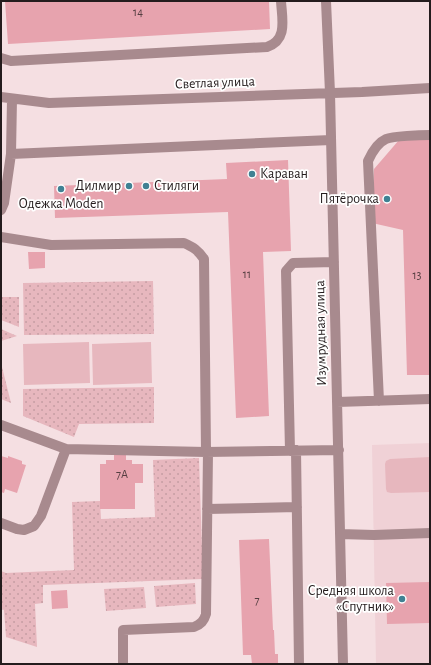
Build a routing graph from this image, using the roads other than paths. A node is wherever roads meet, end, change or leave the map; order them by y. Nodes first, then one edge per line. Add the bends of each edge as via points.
1 (281, 1) edge
2 (326, 1) edge
3 (1, 58) edge
4 (430, 88) edge
5 (330, 93) junction
6 (1, 97) edge
7 (12, 99) junction
8 (430, 135) edge
9 (331, 140) junction
10 (11, 154) junction
11 (1, 210) edge
12 (1, 238) edge
13 (334, 262) junction
14 (430, 399) edge
15 (379, 401) junction
16 (337, 402) junction
17 (1, 426) edge
18 (66, 449) junction
19 (293, 450) junction
20 (338, 450) junction
21 (206, 452) junction
22 (297, 507) junction
23 (207, 509) junction
24 (1, 523) edge
25 (430, 533) edge
26 (340, 534) junction
27 (123, 664) edge
28 (299, 664) edge
29 (343, 664) edge

1 - 3 street via 283,29 280,39 267,47 11,61
2 - 5 street, Изумрудная улица
4 - 5 street, Светлая улица
5 - 7 street, Светлая улица via 49,103
5 - 9 street, Изумрудная улица
6 - 7 street, Светлая улица
7 - 10 street
8 - 15 street via 387,139 376,148 368,161
9 - 10 street
9 - 13 street, Изумрудная улица
10 - 11 street
12 - 21 street via 52,245 184,243 198,251 204,259
13 - 16 street, Изумрудная улица
13 - 19 street via 293,263 286,271
14 - 15 street
15 - 16 street
16 - 20 street, Изумрудная улица
17 - 18 street
18 - 21 street
18 - 24 street via 41,516 34,526 24,530
19 - 20 street
19 - 21 street
19 - 22 street
20 - 26 street, Изумрудная улица
21 - 23 street
22 - 23 street
22 - 28 street
23 - 27 street via 204,620 194,627 123,630
25 - 26 street
26 - 29 street, Изумрудная улица

